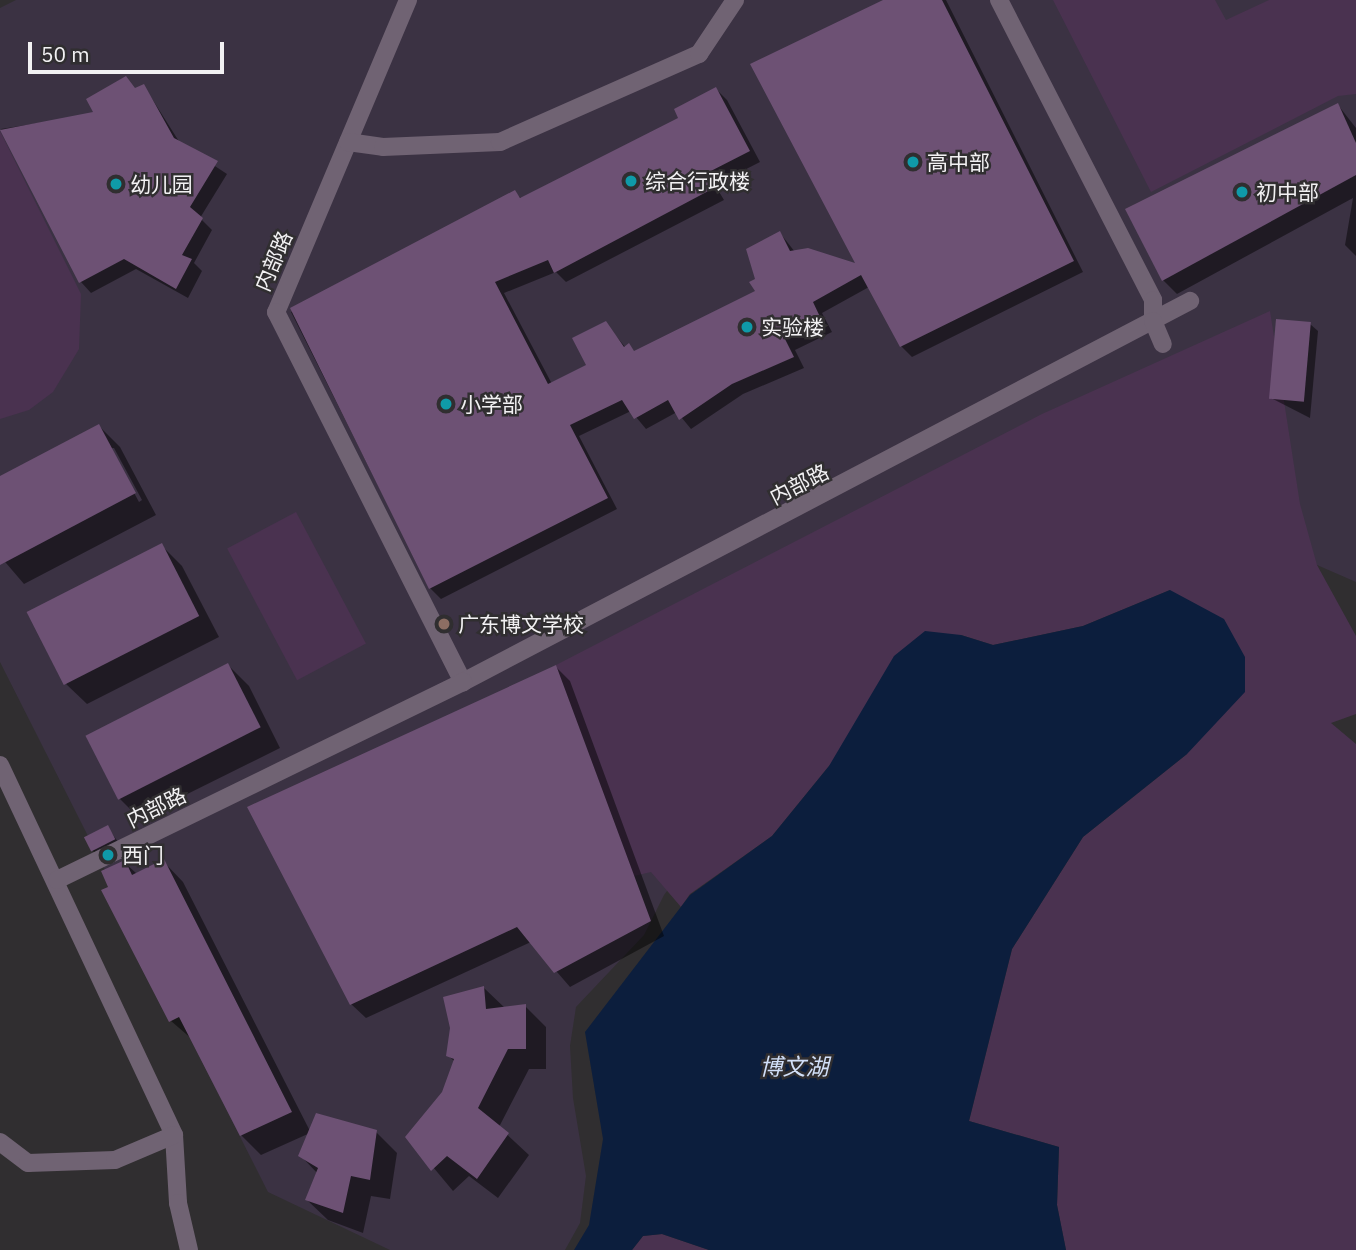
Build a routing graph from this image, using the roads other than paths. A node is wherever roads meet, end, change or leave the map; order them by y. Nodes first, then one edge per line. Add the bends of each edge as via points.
1 (408, 0) edge
2 (735, 0) edge
3 (999, 0) edge
4 (348, 142) junction
5 (1191, 301) dead end
6 (1153, 321) junction
7 (1163, 344) dead end
8 (463, 682) junction
9 (0, 765) edge
10 (57, 880) junction
11 (174, 1135) junction
12 (0, 1142) edge
13 (189, 1250) edge

1 - 4 street, 内部路
2 - 4 street via 699,54 500,142 383,147
3 - 6 street via 1153,300
4 - 8 street, 内部路 via 276,312
5 - 6 street, 内部路
6 - 7 street
6 - 8 street, 内部路
8 - 10 street, 内部路
9 - 10 street
10 - 11 street
11 - 12 street via 115,1160 27,1163
11 - 13 street via 178,1202

